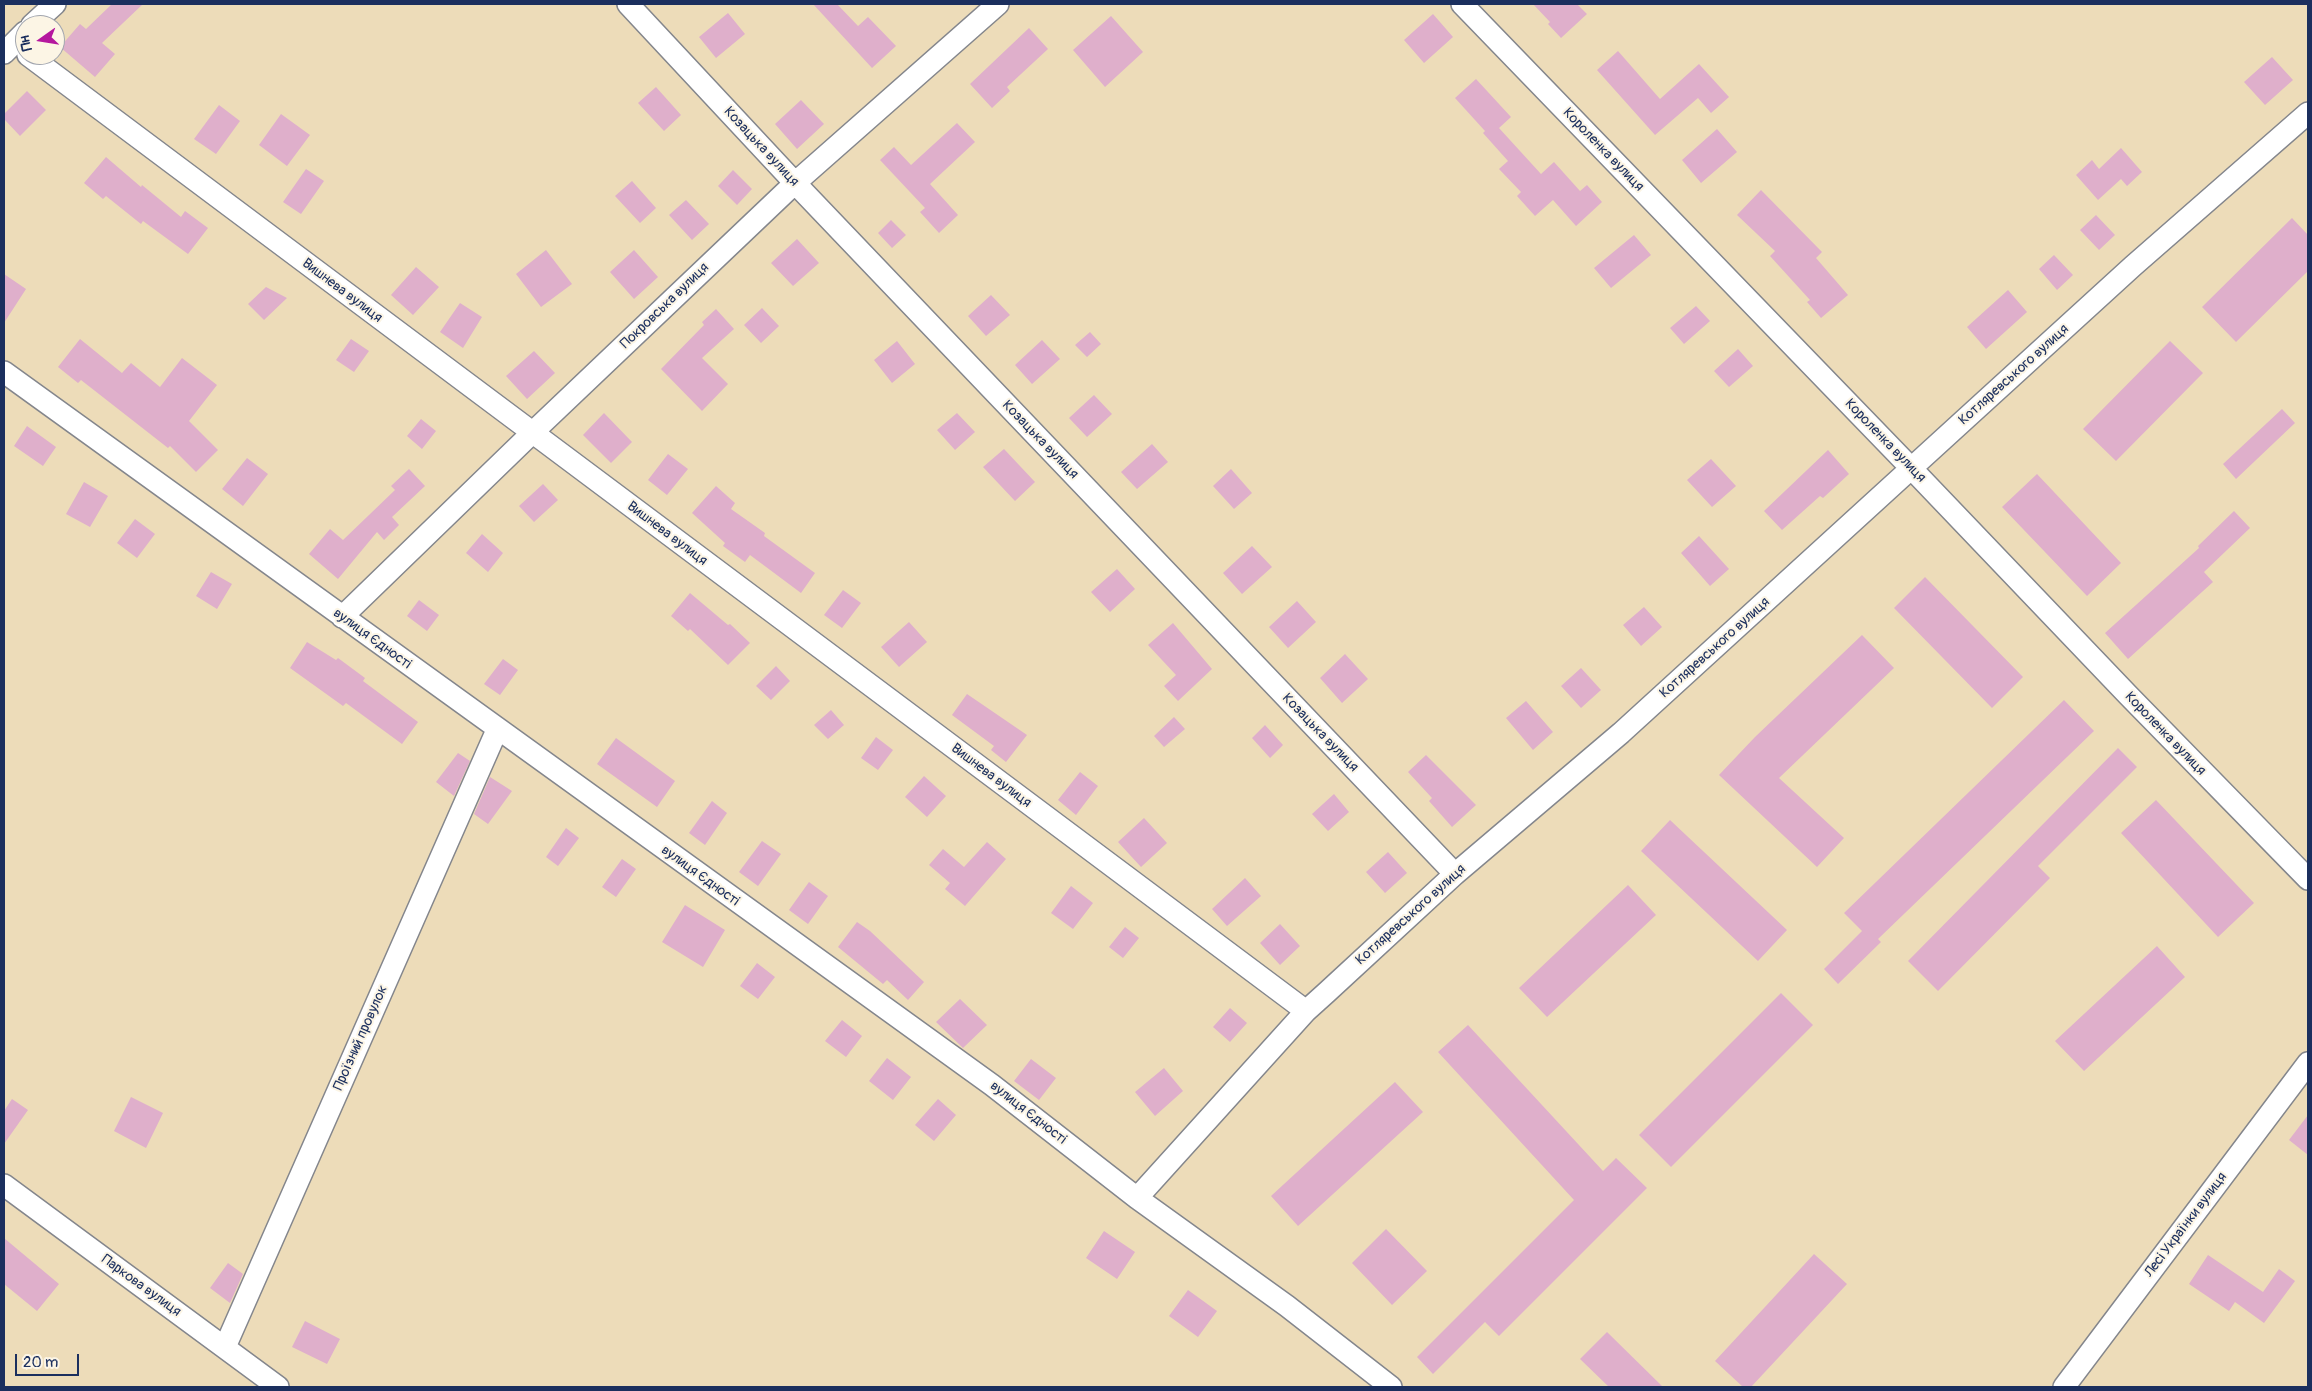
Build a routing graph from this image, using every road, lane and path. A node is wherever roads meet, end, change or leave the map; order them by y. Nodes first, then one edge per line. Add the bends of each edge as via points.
1 (55, 4) edge
2 (628, 4) edge
3 (998, 4) edge
4 (1462, 4) edge
5 (43, 15) edge
6 (41, 65) edge
7 (2308, 113) edge
8 (795, 183) junction
9 (4, 372) edge
10 (532, 433) junction
11 (1912, 469) junction
12 (342, 618) junction
13 (497, 730) junction
14 (1455, 874) junction
15 (2308, 879) edge
16 (1306, 1011) junction
17 (2308, 1063) edge
18 (4, 1185) edge
19 (1137, 1198) junction
20 (225, 1347) junction
21 (278, 1387) edge
22 (1391, 1387) edge
23 (2064, 1387) edge

1 - 5 street
2 - 8 street, Козацька вулиця
3 - 8 street, Покровська вулиця
4 - 11 street, Короленка вулиця
6 - 10 street, Вишнева вулиця
7 - 11 street, Котляревського вулиця via 2133,266
8 - 10 street, Покровська вулиця
8 - 14 street, Козацька вулиця
9 - 12 street, вулиця Єдності
10 - 12 street, Покровська вулиця
10 - 16 street, Вишнева вулиця
11 - 14 street, Котляревського вулиця via 1621,733
11 - 15 street, Короленка вулиця
12 - 13 street, вулиця Єдності
13 - 19 street, вулиця Єдності via 992,1085
13 - 20 street, Проїзний провулок
14 - 16 street, Котляревського вулиця
16 - 19 street, Котляревського вулиця
17 - 23 street, Лесі Українки вулиця
18 - 20 street, Паркова вулиця
19 - 22 street, вулиця Єдності via 1287,1306
20 - 21 street, Паркова вулиця

